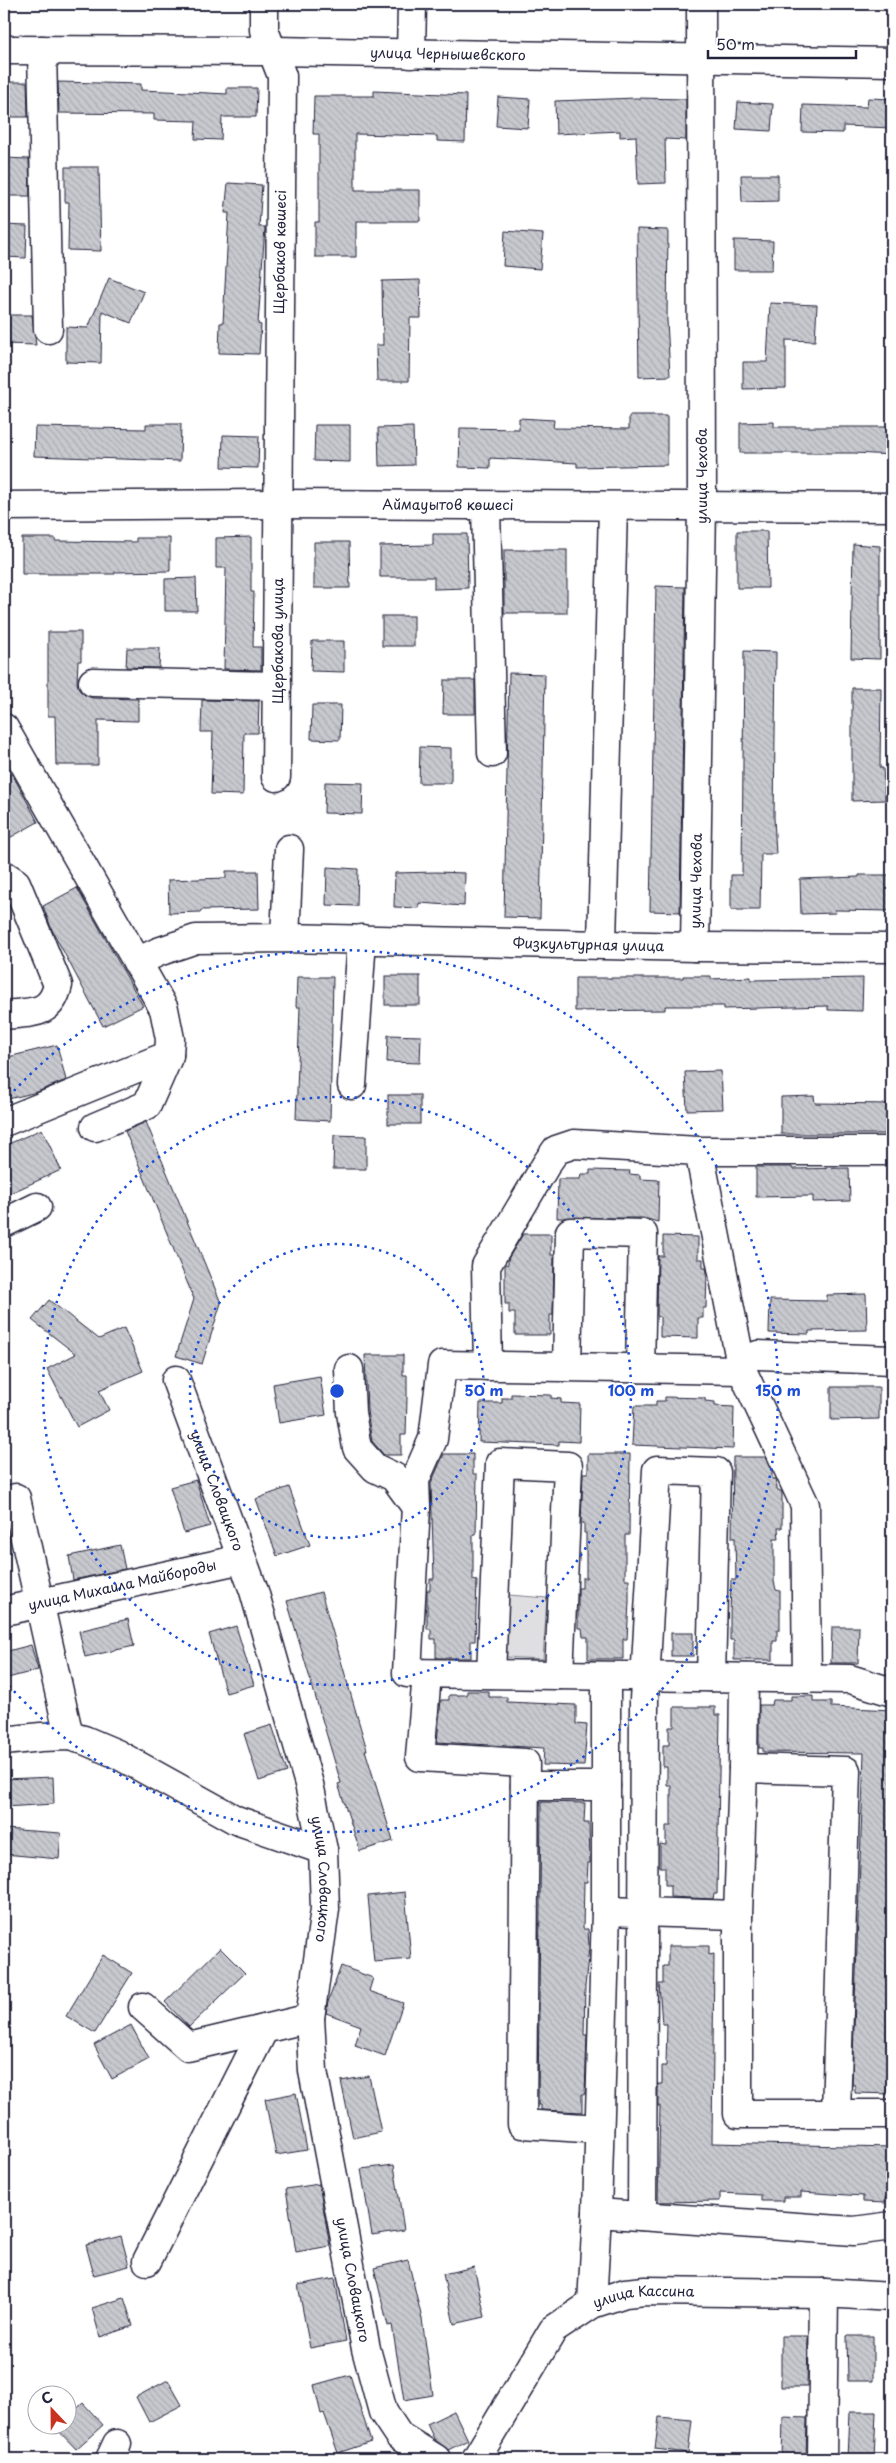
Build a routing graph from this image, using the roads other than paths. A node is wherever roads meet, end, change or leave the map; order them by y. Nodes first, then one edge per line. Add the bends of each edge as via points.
1 (264, 4) edge
2 (412, 4) edge
3 (701, 4) edge
4 (4, 50) edge
5 (42, 50) junction
6 (273, 51) junction
7 (411, 54) junction
8 (700, 59) junction
9 (892, 62) edge
10 (48, 329) dead end
11 (278, 504) junction
12 (702, 505) junction
13 (4, 506) edge
14 (486, 507) junction
15 (613, 507) junction
16 (892, 507) edge
17 (93, 682) dead end
18 (278, 686) junction
19 (4, 728) edge
20 (492, 753) dead end
21 (276, 777) dead end
22 (289, 849) dead end
23 (4, 874) edge
24 (285, 938) junction
25 (362, 939) junction
26 (602, 943) junction
27 (695, 947) junction
28 (892, 948) edge
29 (137, 962) junction
30 (4, 1015) edge
31 (169, 1055) junction
32 (352, 1084) dead end
33 (4, 1122) edge
34 (95, 1127) dead end
35 (892, 1150) edge
36 (699, 1151) junction
37 (37, 1207) dead end
38 (4, 1223) edge
39 (892, 1360) edge
40 (750, 1362) junction
41 (488, 1366) junction
42 (567, 1367) junction
43 (640, 1368) junction
44 (349, 1369) dead end
45 (176, 1380) dead end
46 (16, 1498) dead end
47 (416, 1507) junction
48 (242, 1559) junction
49 (40, 1604) junction
50 (4, 1611) edge
51 (427, 1674) junction
52 (491, 1674) junction
53 (559, 1675) junction
54 (645, 1676) junction
55 (606, 1677) junction
56 (711, 1677) junction
57 (744, 1678) junction
58 (807, 1679) junction
59 (892, 1692) edge
60 (69, 1736) junction
61 (4, 1741) edge
62 (743, 1768) junction
63 (525, 1786) junction
64 (606, 1786) junction
65 (323, 1850) junction
66 (606, 1911) junction
67 (643, 1913) junction
68 (738, 1915) junction
69 (144, 2007) dead end
70 (310, 2018) junction
71 (264, 2029) junction
72 (836, 2114) junction
73 (892, 2114) edge
74 (600, 2129) junction
75 (597, 2213) junction
76 (642, 2216) junction
77 (892, 2226) edge
78 (147, 2261) dead end
79 (824, 2294) junction
80 (892, 2297) edge
81 (592, 2304) junction
82 (436, 2459) edge
83 (476, 2459) edge
84 (822, 2459) edge

1 - 6 street, Щербаков көшесі via 264,30
2 - 7 street
3 - 8 street, улица Чехова
4 - 5 street, улица Чернышевского
5 - 6 street, улица Чернышевского
5 - 10 street
6 - 7 street, улица Чернышевского
6 - 11 street, Щербаков көшесі via 282,76
7 - 8 street, улица Чернышевского
8 - 9 street, улица Чернышевского
8 - 12 street, улица Чехова
11 - 13 street, Аймауытов көшесі
11 - 14 street, Аймауытов көшесі
11 - 18 street, Щербакова улица
12 - 15 street, Аймауытов көшесі
12 - 16 street, Аймауытов көшесі
12 - 27 street, улица Чехова
14 - 15 street, Аймауытов көшесі
14 - 20 street
15 - 26 street
17 - 18 street
18 - 21 street, Щербакова улица
19 - 29 street
22 - 24 street
23 - 30 street via 16,883 58,984 51,1004 44,1010
24 - 25 street, Физкультурная улица
24 - 29 street, Физкультурная улица via 196,938
25 - 26 street, Физкультурная улица
25 - 32 street
26 - 27 street, Физкультурная улица
27 - 28 street, Физкультурная улица
29 - 31 street via 164,1009 170,1039
31 - 33 street
31 - 34 street via 147,1105
35 - 36 street
36 - 40 street
36 - 41 street via 574,1144 556,1150 486,1266
37 - 38 street
39 - 40 street
40 - 43 street
40 - 58 street via 805,1505
41 - 42 street
41 - 47 street via 442,1365 433,1439 415,1480
42 - 43 street
42 - 43 street via 570,1232 643,1234
44 - 47 street via 357,1448 375,1468 394,1477
45 - 48 street, улица Словацкого
46 - 49 street
47 - 51 street via 407,1673
48 - 49 street, улица Михаила Майбороды
48 - 65 street, улица Словацкого via 309,1784
49 - 50 street, улица Михаила Майбороды
49 - 60 street
51 - 52 street
51 - 63 street via 420,1758 525,1764
52 - 53 street
52 - 53 street via 500,1463 568,1466
53 - 55 street
54 - 55 street
54 - 56 street
54 - 56 street via 657,1470 716,1472
54 - 67 street
55 - 64 street
56 - 57 street
57 - 58 street
57 - 62 street
58 - 59 street via 850,1679
60 - 61 street
60 - 65 street via 117,1754 236,1820
62 - 68 street
62 - 72 street via 846,1771
63 - 64 street
63 - 74 street via 522,2124
64 - 66 street
65 - 70 street, улица Словацкого via 325,1910
66 - 67 street
66 - 74 street
67 - 68 street
67 - 76 street
68 - 72 street via 738,2114
69 - 71 street via 188,2047
70 - 71 street
70 - 82 street, улица Словацкого via 313,2071 366,2349 383,2412 399,2436
71 - 78 street
72 - 73 street
74 - 75 street
75 - 76 street
75 - 81 street
76 - 77 street via 854,2231
79 - 80 street, улица Кассина
79 - 81 street, улица Кассина via 645,2291 625,2293
79 - 84 street
81 - 83 street, улица Кассина via 553,2330

